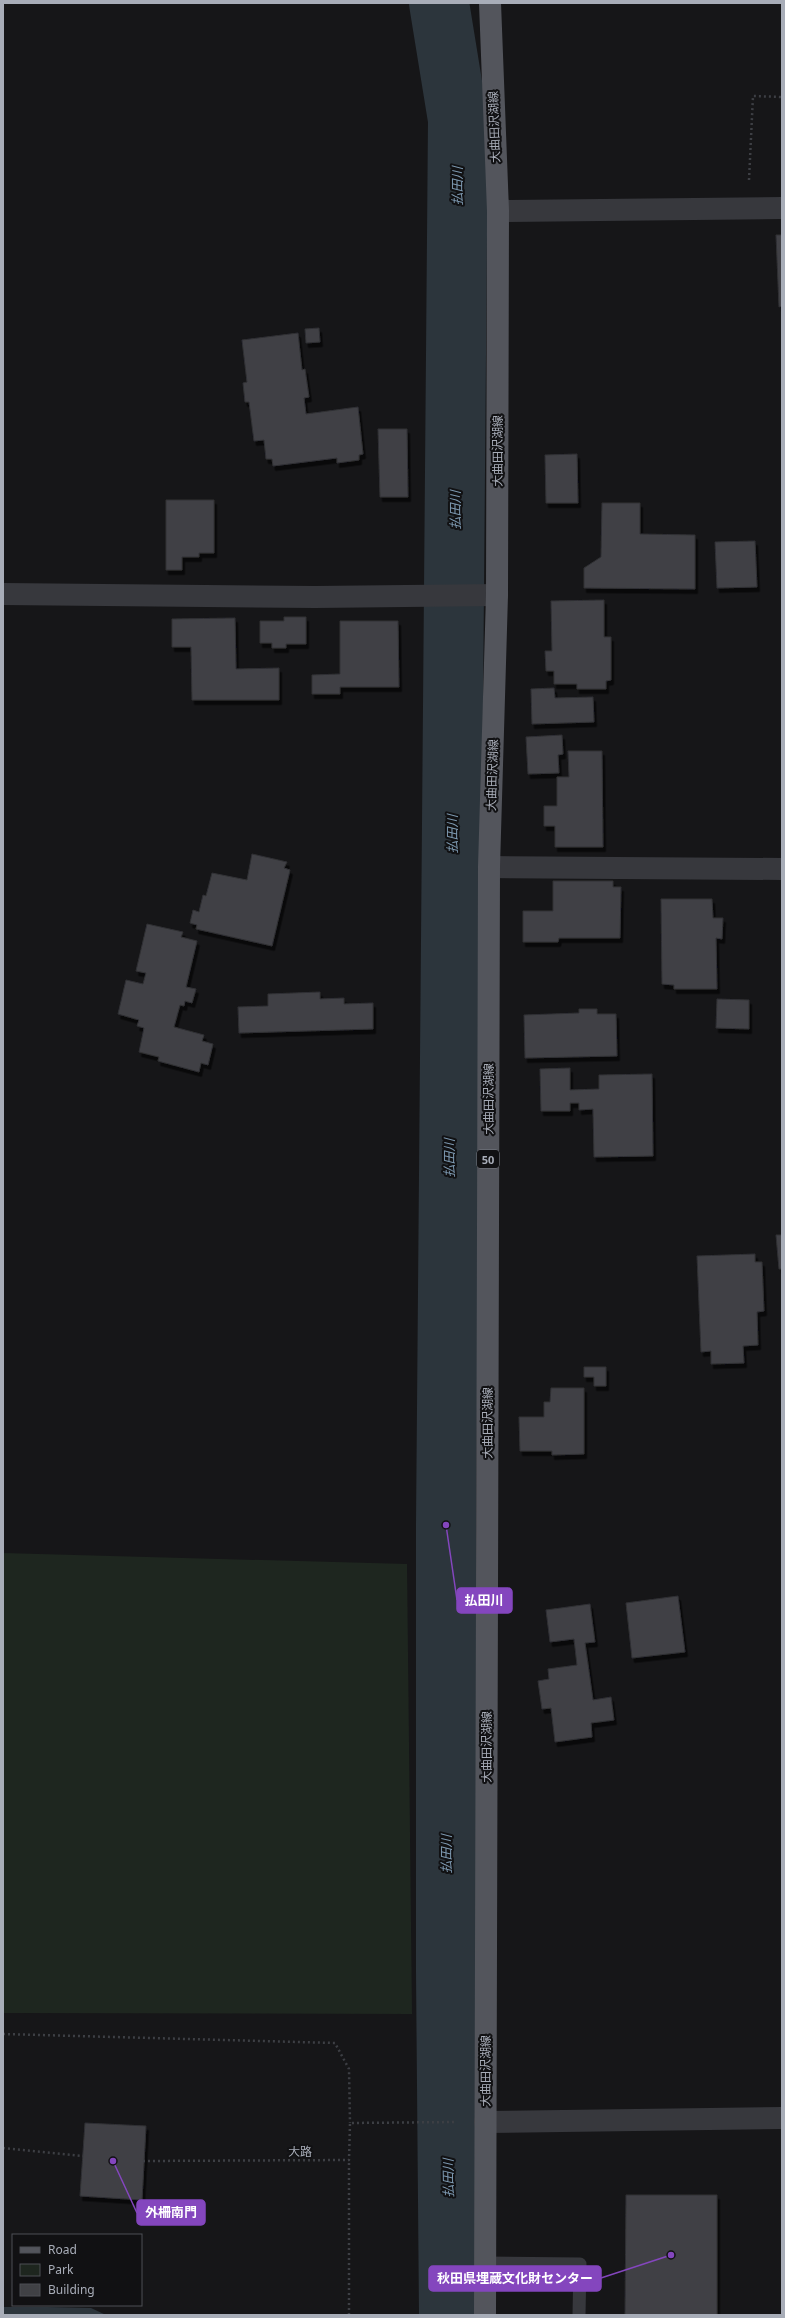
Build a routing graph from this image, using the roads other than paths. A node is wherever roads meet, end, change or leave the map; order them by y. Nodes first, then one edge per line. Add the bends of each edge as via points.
1 (490, 3) edge
2 (782, 208) edge
3 (498, 211) junction
4 (3, 594) edge
5 (496, 595) junction
6 (489, 867) junction
7 (782, 869) edge
8 (782, 2118) edge
9 (485, 2122) junction
10 (485, 2263) junction
11 (485, 2315) edge
12 (579, 2315) edge

1 - 3 main road, 大曲田沢湖線 / 50
2 - 3 street
3 - 5 main road, 大曲田沢湖線 / 50
4 - 5 street via 414,597
5 - 6 main road, 大曲田沢湖線 / 50
6 - 7 street
6 - 9 main road, 大曲田沢湖線 / 50
8 - 9 street
9 - 10 main road, 大曲田沢湖線 / 50
10 - 11 main road, 大曲田沢湖線 / 50
10 - 12 lane via 580,2264

